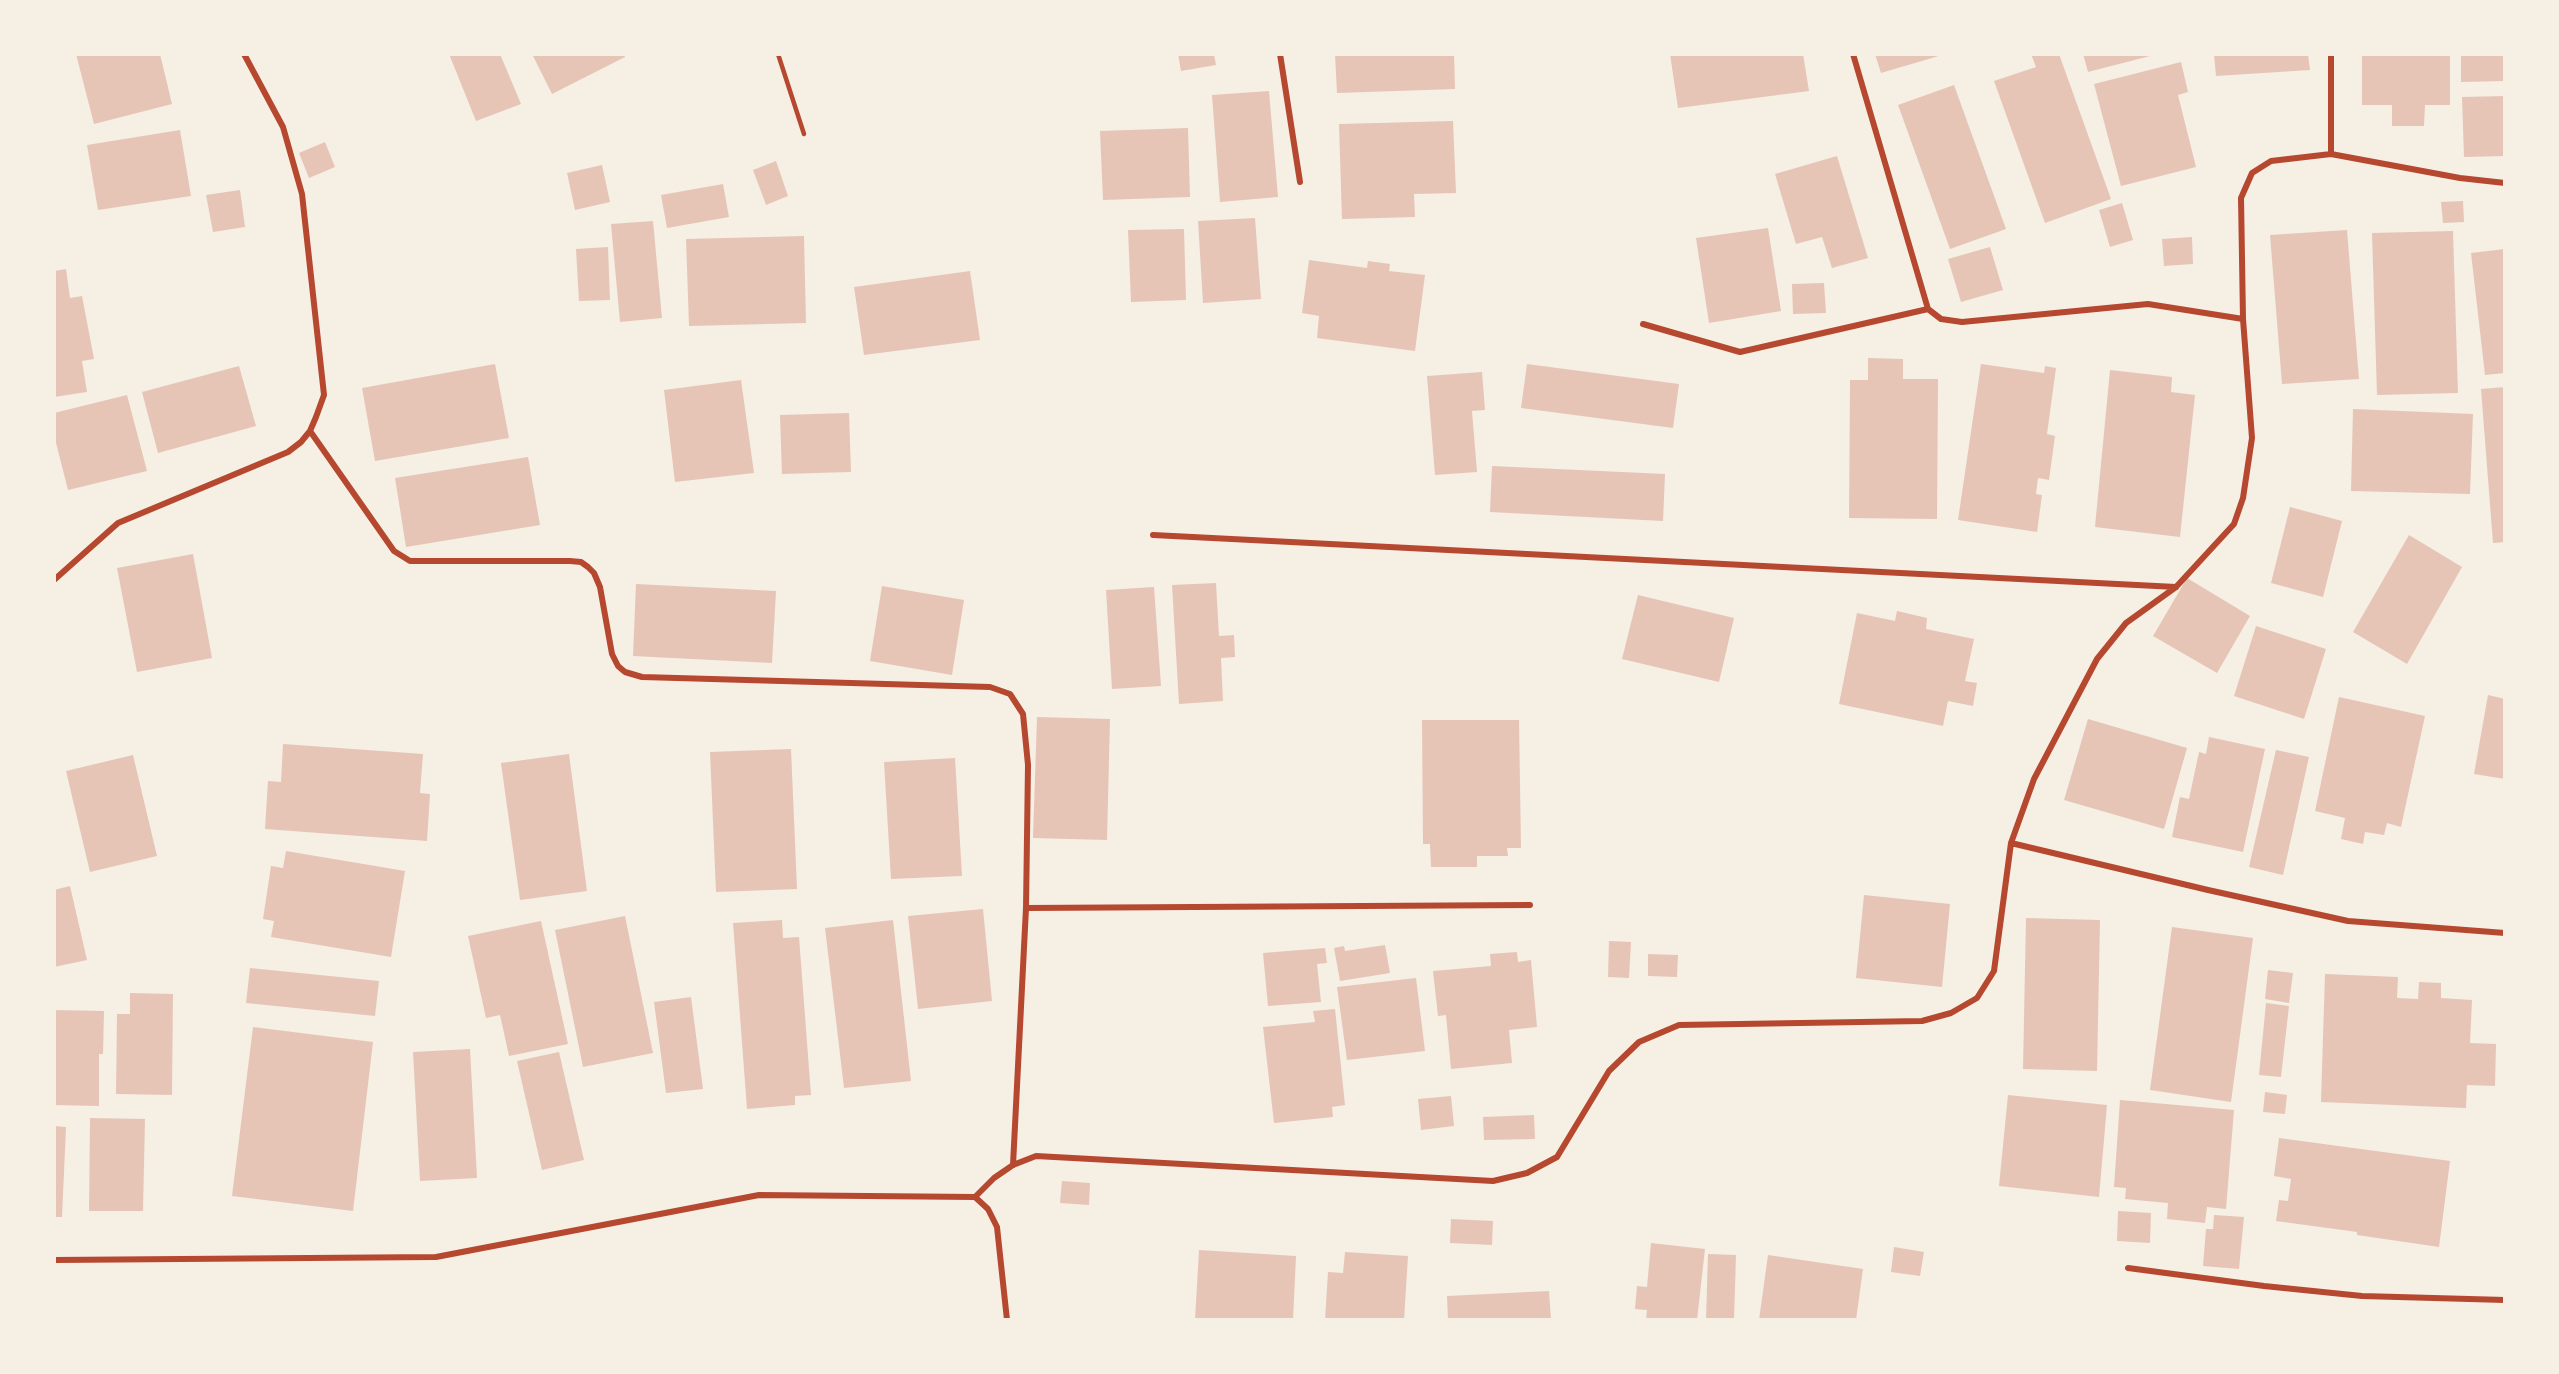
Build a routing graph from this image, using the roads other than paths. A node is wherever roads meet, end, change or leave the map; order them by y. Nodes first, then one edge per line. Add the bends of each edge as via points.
1 (244, 54) edge
2 (778, 54) edge
3 (1280, 54) edge
4 (1853, 54) edge
5 (2331, 54) edge
6 (804, 134) dead end
7 (2331, 154) junction
8 (1300, 182) dead end
9 (2505, 183) edge
10 (1928, 309) junction
11 (2243, 319) junction
12 (1643, 324) dead end
13 (310, 431) junction
14 (1153, 534) dead end
15 (54, 580) edge
16 (2176, 587) junction
17 (2011, 843) junction
18 (1530, 905) dead end
19 (1026, 908) junction
20 (2505, 933) edge
21 (1013, 1165) junction
22 (975, 1197) junction
23 (54, 1260) edge
24 (2128, 1268) dead end
25 (2505, 1299) edge
26 (1006, 1320) edge

1 - 13 street via 283,127 302,194 324,394
2 - 6 lane
3 - 8 street
4 - 10 street
5 - 7 street
7 - 9 street
7 - 11 street via 2271,160 2252,173 2241,198
10 - 11 street via 1941,319 1962,322 2148,304
10 - 12 street via 1740,352
11 - 16 street via 2252,438 2243,498 2234,524
13 - 15 street via 288,452 118,523
13 - 19 street via 394,551 410,561 570,561 588,567 600,587 612,654 626,672 642,677 990,687 1010,694 1023,714 1028,765
14 - 16 street
16 - 17 street via 2126,623 2097,659 2034,778
17 - 20 street via 2348,921
17 - 21 street via 1994,970 1977,998 1951,1013 1922,1021 1679,1025 1639,1042 1609,1071 1557,1157 1527,1173 1493,1181 1036,1156
18 - 19 street
19 - 21 street
21 - 22 street
22 - 23 street via 759,1195 436,1257
22 - 26 street via 988,1209 997,1227
24 - 25 street via 2362,1296

